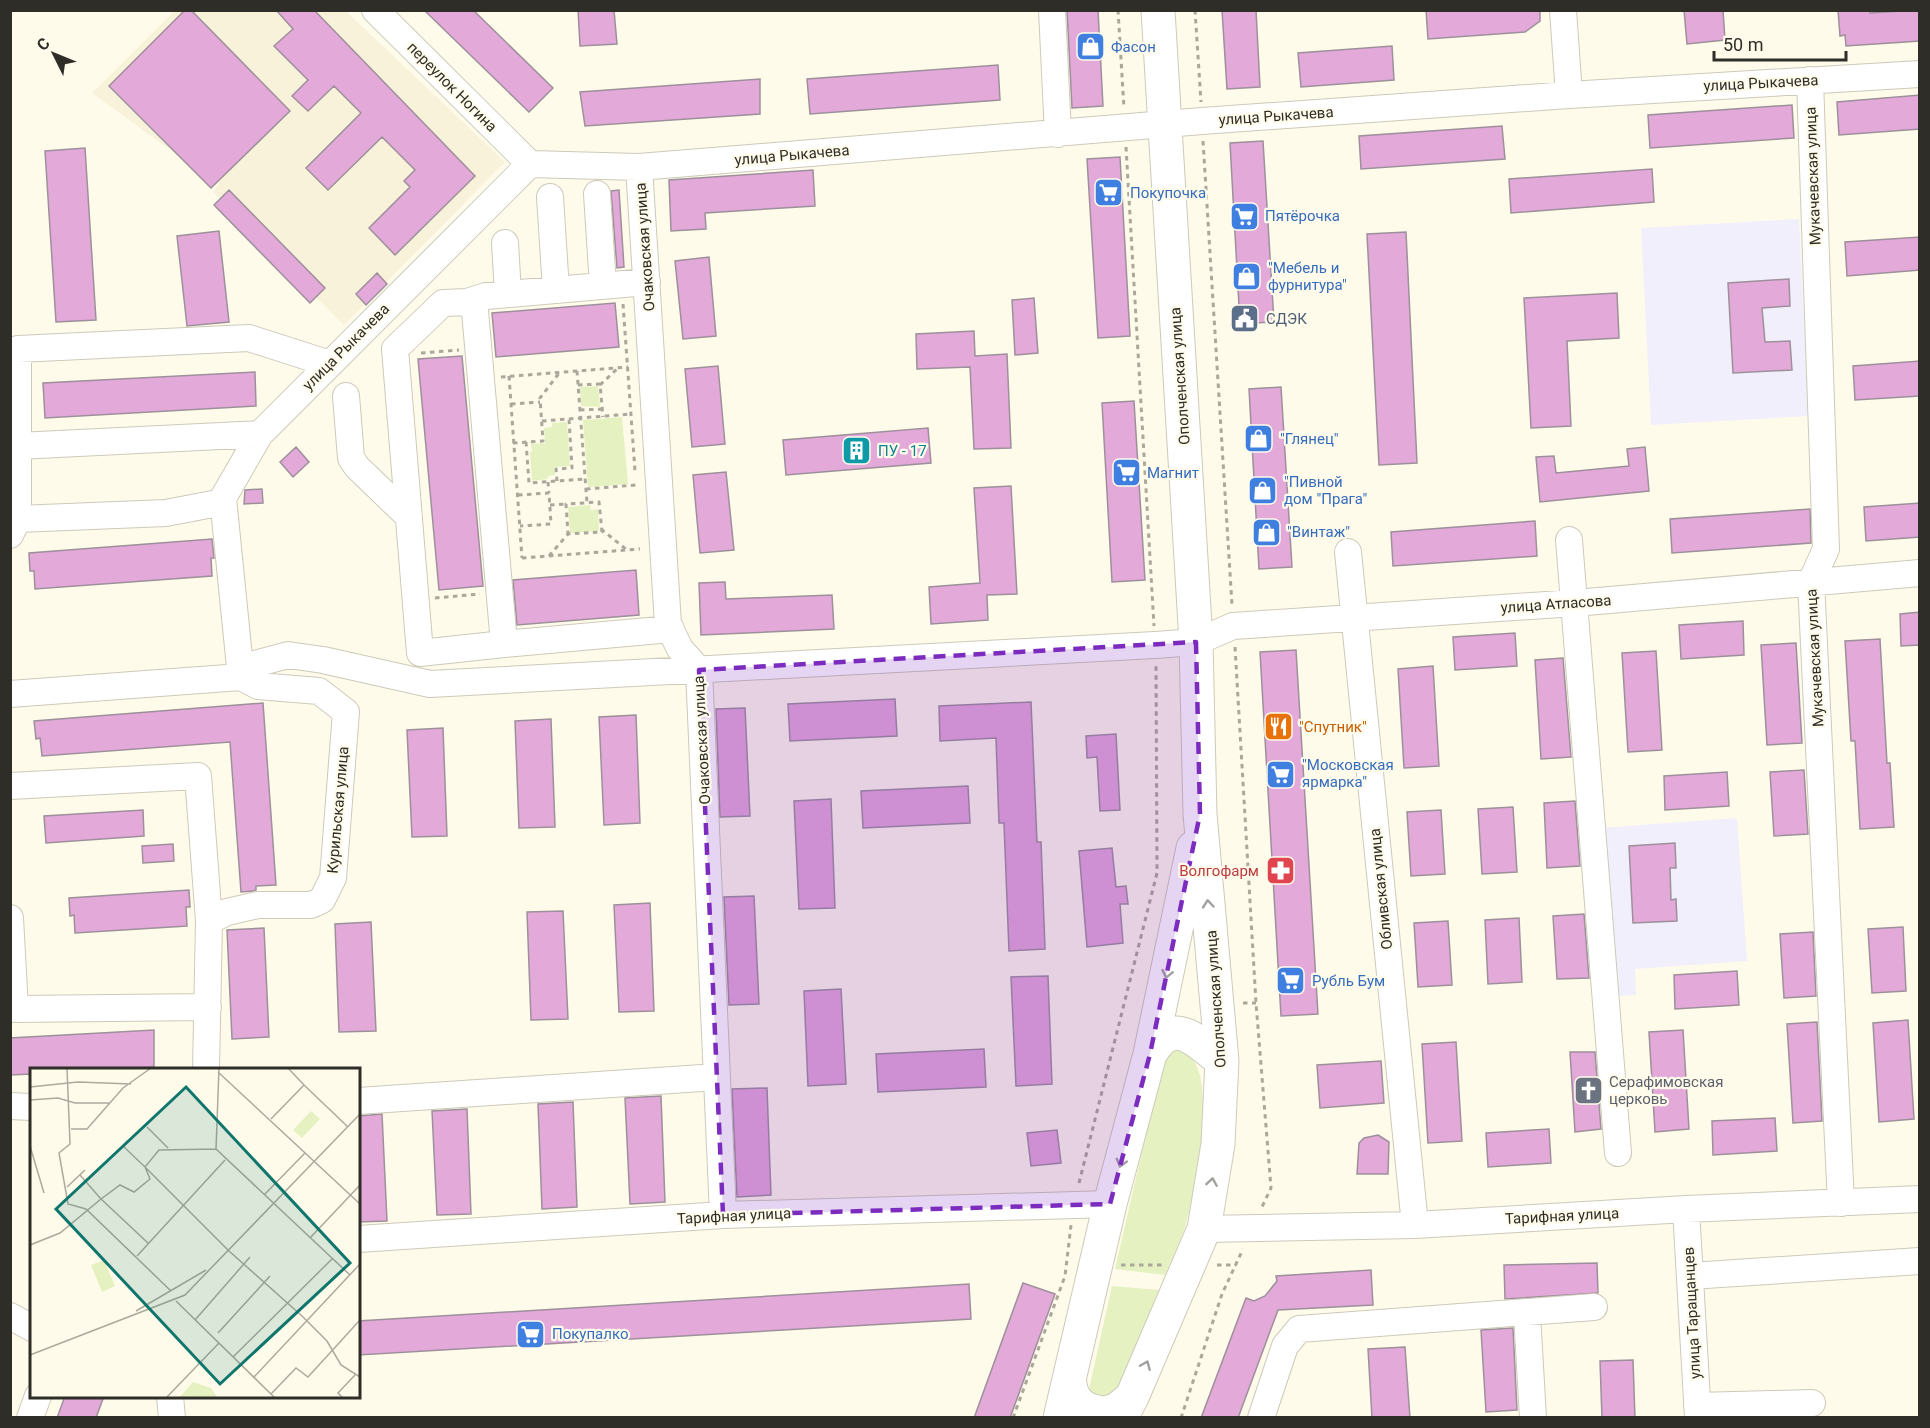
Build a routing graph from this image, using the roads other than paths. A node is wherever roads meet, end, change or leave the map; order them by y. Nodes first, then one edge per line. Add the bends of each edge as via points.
1 (375, 10) edge
2 (1052, 10) edge
3 (1158, 10) edge
4 (1563, 10) edge
5 (1920, 74) edge
6 (1810, 80) junction
7 (1569, 95) junction
8 (1164, 124) junction
9 (1058, 134) junction
10 (530, 164) junction
11 (639, 167) junction
12 (597, 194) dead end
13 (550, 197) dead end
14 (505, 243) dead end
15 (647, 282) junction
16 (612, 285) junction
17 (556, 290) junction
18 (508, 294) junction
19 (467, 302) junction
20 (330, 364) junction
21 (346, 396) dead end
22 (260, 434) junction
23 (18, 446) junction
24 (223, 502) junction
25 (409, 517) junction
26 (14, 527) edge
27 (1569, 540) dead end
28 (1348, 552) dead end
29 (1920, 573) edge
30 (1811, 582) junction
31 (1575, 603) junction
32 (1353, 618) junction
33 (671, 629) junction
34 (1196, 642) junction
35 (504, 644) junction
36 (699, 670) junction
37 (241, 678) junction
38 (10, 694) edge
39 (10, 786) edge
40 (1200, 814) junction
41 (10, 918) edge
42 (209, 921) junction
43 (208, 1007) junction
44 (1150, 1054) junction
45 (1222, 1061) junction
46 (206, 1068) edge
47 (717, 1077) junction
48 (360, 1101) edge
49 (10, 1106) edge
50 (30, 1107) edge
51 (1618, 1153) dead end
52 (1920, 1199) edge
53 (1841, 1203) junction
54 (1110, 1204) junction
55 (1686, 1209) junction
56 (723, 1215) junction
57 (1415, 1226) junction
58 (1204, 1229) junction
59 (360, 1239) edge
60 (1920, 1261) edge
61 (1690, 1276) junction
62 (1594, 1307) dead end
63 (1527, 1314) junction
64 (10, 1316) edge
65 (30, 1327) edge
66 (1069, 1378) junction
67 (37, 1398) edge
68 (170, 1398) edge
69 (1812, 1403) dead end
70 (1126, 1407) edge
71 (1697, 1412) edge
72 (30, 1418) edge
73 (172, 1418) edge
74 (1060, 1418) edge
75 (1261, 1418) edge
76 (1533, 1418) edge

1 - 10 street, переулок Ногина
2 - 9 street
3 - 8 highway, Ополченская улица
4 - 7 street
5 - 6 street, улица Рыкачева
6 - 7 street, улица Рыкачева
6 - 30 street, Мукачевская улица via 1826,549
7 - 8 street, улица Рыкачева
8 - 9 street, улица Рыкачева
8 - 34 highway, Ополченская улица
9 - 11 street, улица Рыкачева
10 - 11 street, улица Рыкачева
10 - 20 street, улица Рыкачева
11 - 15 street, Очаковская улица
12 - 16 street
13 - 17 street
14 - 18 street
15 - 16 street
15 - 33 street, Очаковская улица
16 - 17 street
17 - 18 street
18 - 19 street
19 - 25 street via 443,303 395,350
19 - 35 street via 475,311
20 - 22 street, улица Рыкачева
20 - 23 street via 249,338 18,349
21 - 25 street via 351,458
22 - 23 street
22 - 24 street, улица Рыкачева
23 - 26 street
24 - 26 street via 166,513
24 - 37 street
25 - 35 street via 420,653
27 - 31 street
28 - 32 street, Обливская улица
29 - 30 street, улица Атласова
30 - 31 street, улица Атласова
30 - 53 street, Мукачевская улица
31 - 32 street, улица Атласова
31 - 51 street
32 - 34 street, улица Атласова via 1233,626
32 - 57 street, Обливская улица
33 - 35 street
33 - 36 street, Очаковская улица via 680,649
34 - 36 street, улица Атласова
34 - 40 highway, Ополченская улица
36 - 37 street, улица Атласова via 430,684 288,655 240,668
36 - 47 street, Очаковская улица
37 - 38 street
37 - 42 street, Курильская улица via 258,686 319,691 346,712 333,878 322,900 311,905 258,905
39 - 42 street via 198,776
40 -> 44 highway, Ополченская улица
45 -> 40 highway, Ополченская улица
41 - 43 street via 15,1009
42 - 43 street
43 - 46 street
44 - 45 highway via 1158,1041 1175,1033 1193,1038
44 -> 54 highway, Ополченская улица
58 -> 45 highway, Ополченская улица via 1218,1144
47 - 48 street
47 - 56 street, Очаковская улица
49 - 50 street
52 - 53 street, Тарифная улица
53 - 55 street, Тарифная улица
54 - 56 street, Тарифная улица
54 - 66 highway, Ополченская улица via 1081,1265
55 - 57 street, Тарифная улица
55 - 61 street, улица Таращанцев
56 - 59 street, Тарифная улица
57 - 58 street, Тарифная улица
70 -> 58 highway, Ополченская улица
60 - 61 street
61 - 71 street, улица Таращанцев
62 - 63 street
63 - 75 street via 1299,1329 1286,1346
63 - 76 street
64 - 65 street
66 - 70 highway via 1073,1396 1080,1405 1105,1413
66 - 74 highway, Ополченская улица
67 - 72 street
68 - 73 street
69 - 71 street

